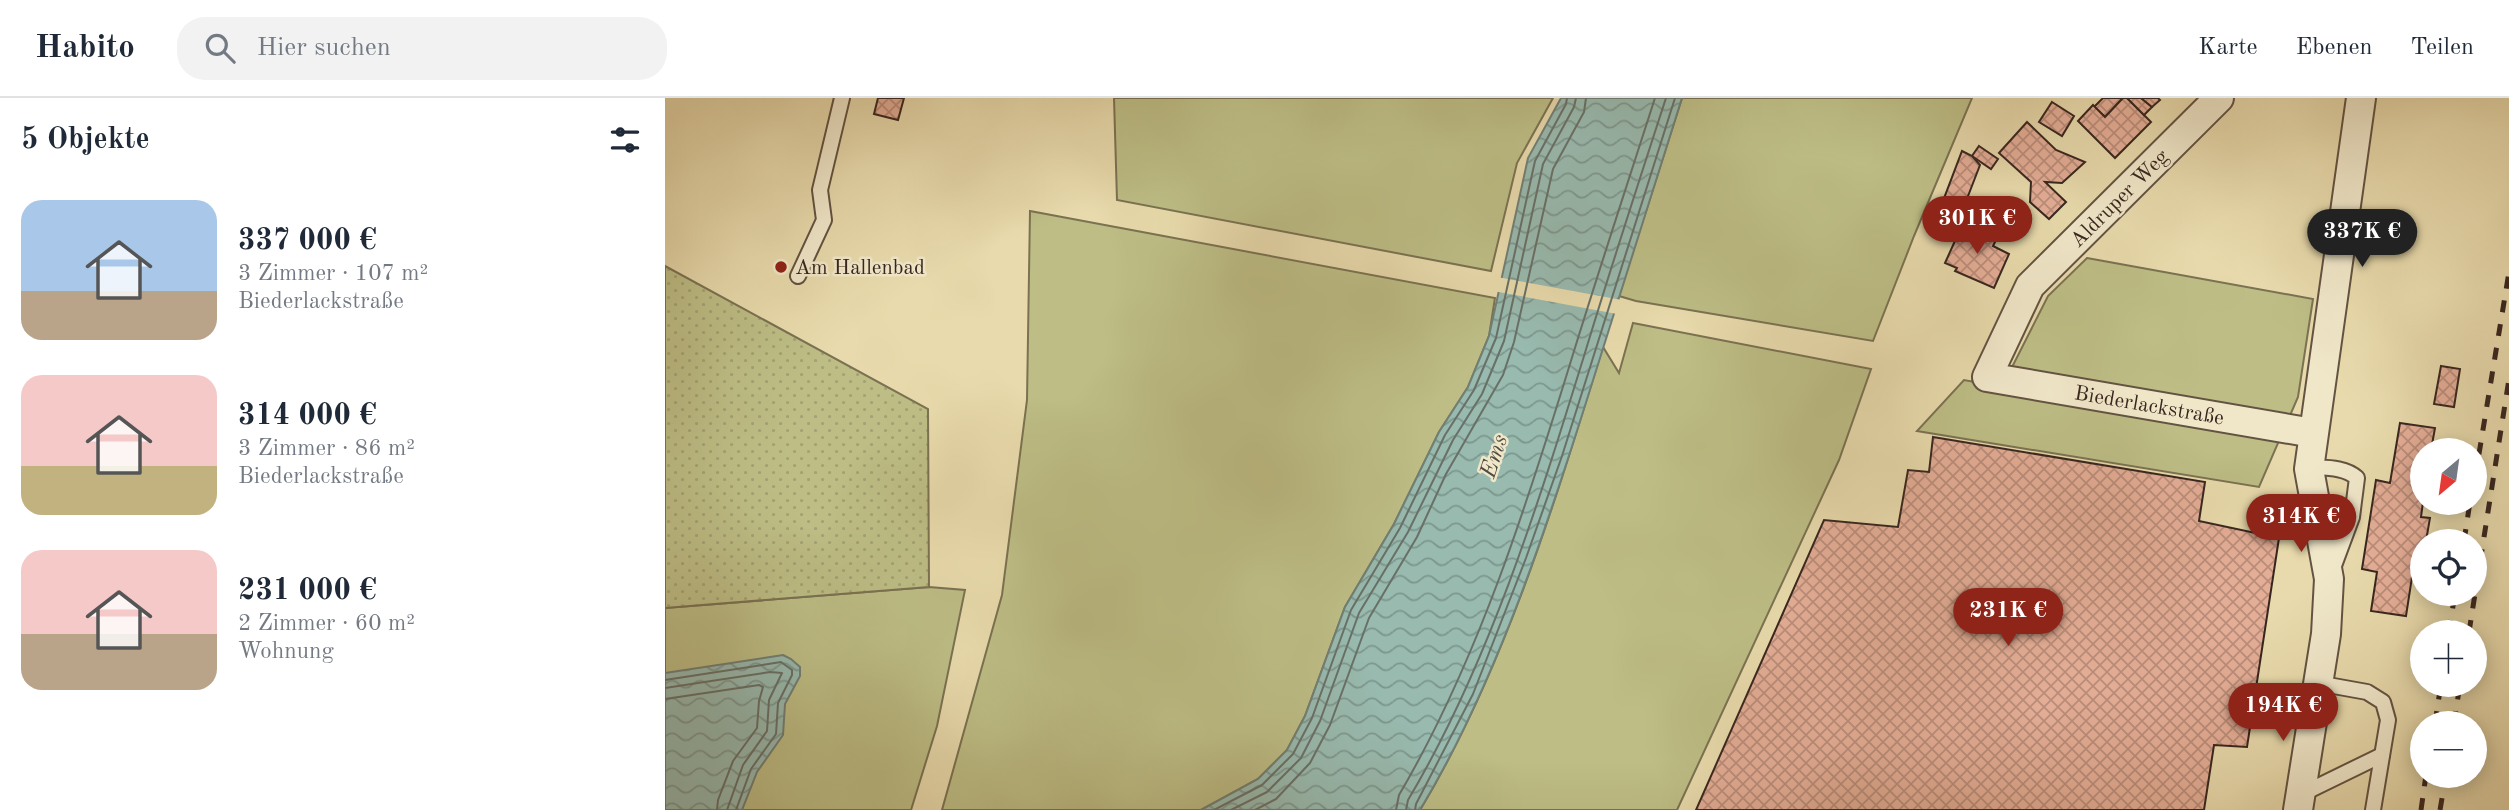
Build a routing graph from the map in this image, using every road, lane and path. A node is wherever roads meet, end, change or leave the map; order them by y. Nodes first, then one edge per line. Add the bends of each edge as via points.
1 (842, 98) edge
2 (2219, 98) edge
3 (2361, 98) edge
4 (798, 276) dead end
5 (1987, 377) joint
6 (2313, 433) junction
7 (2310, 467) junction
8 (2329, 579) junction
9 (2317, 683) junction
10 (2382, 755) junction
11 (2299, 802) edge
12 (2372, 810) edge

1 - 4 lane via 820,190 824,220
2 - 5 street, Aldruper Weg via 2030,286
3 - 6 street
5 - 6 street, Biederlackstraße
6 - 7 street
7 - 8 street
7 - 8 lane via 2341,470 2357,478 2352,517
8 - 9 street
9 - 10 lane via 2367,692 2383,702 2388,719
9 - 11 street
10 - 11 lane
10 - 12 lane

